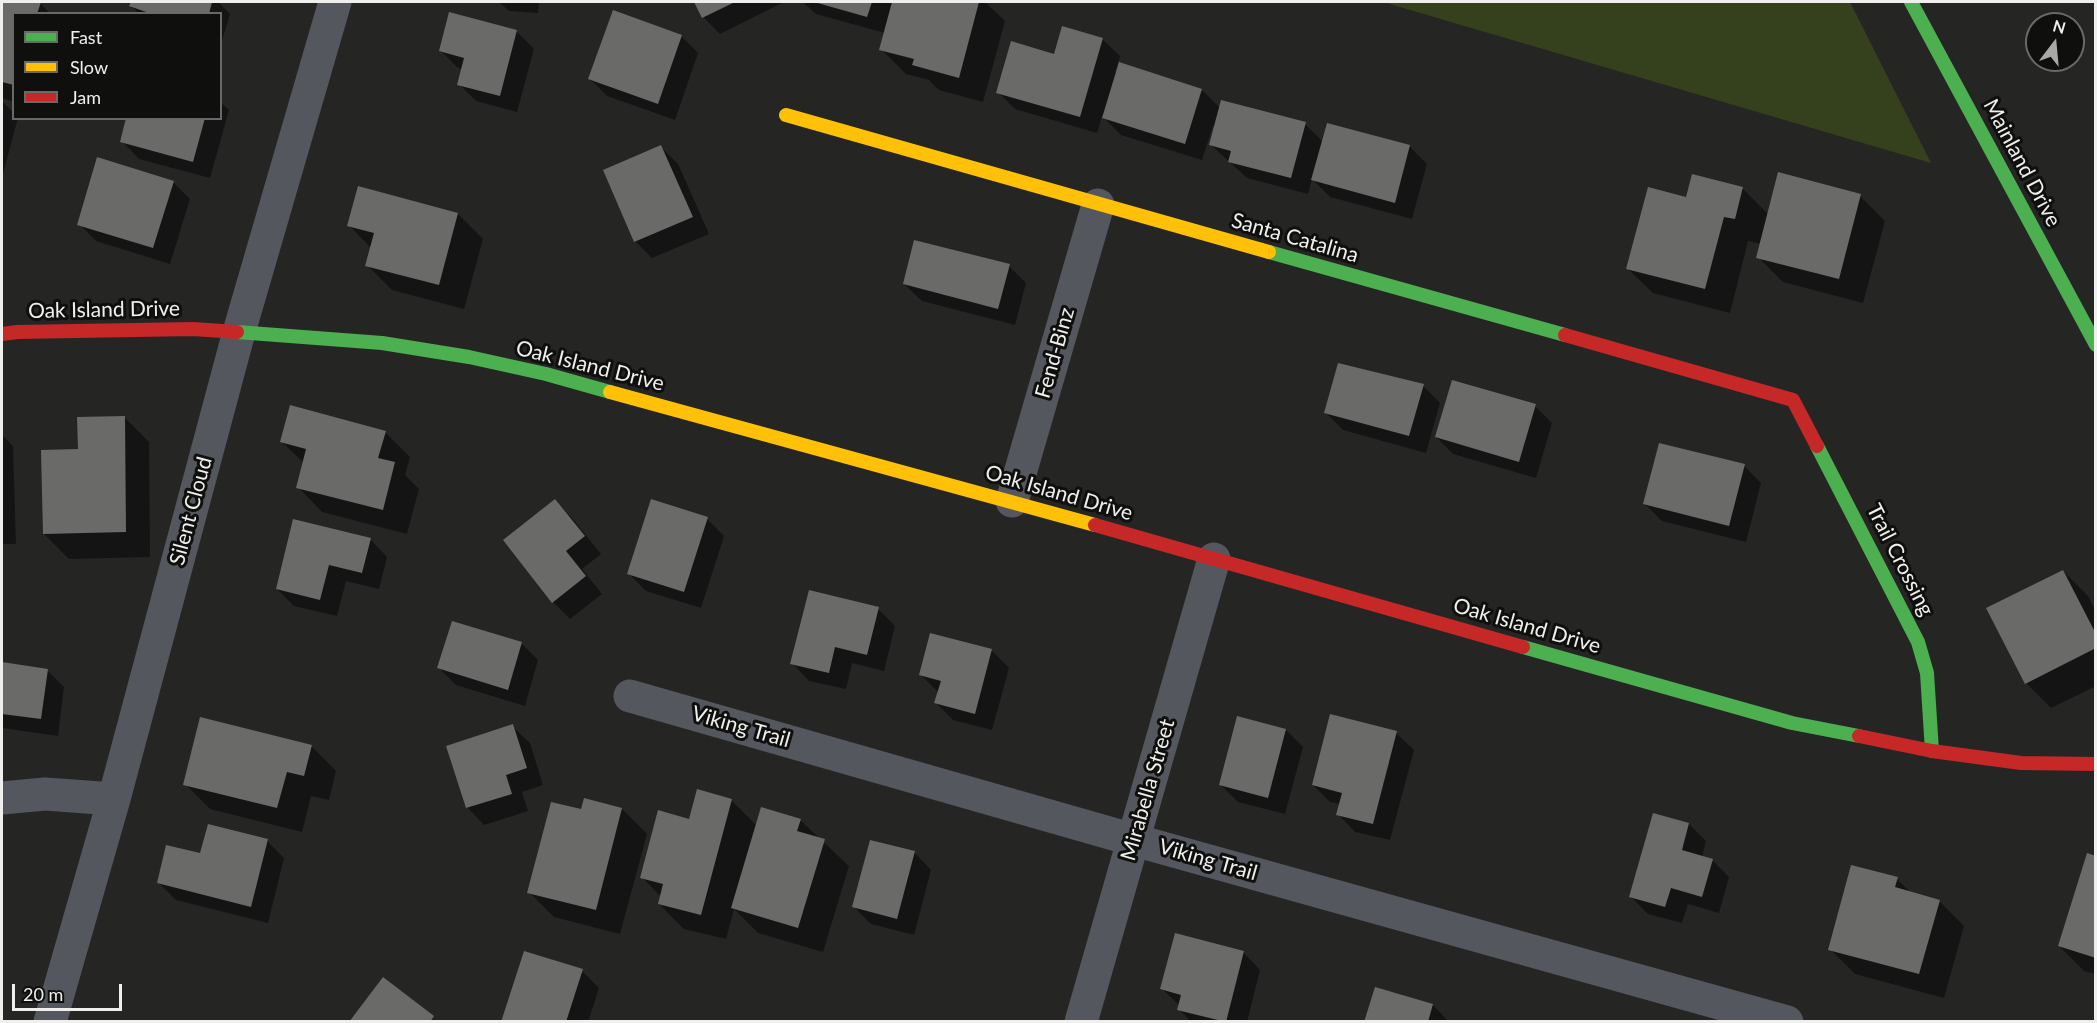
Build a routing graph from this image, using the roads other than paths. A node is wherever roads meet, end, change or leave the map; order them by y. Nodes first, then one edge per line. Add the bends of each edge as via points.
1 (335, 2) edge
2 (1911, 2) edge
3 (786, 115) dead end
4 (1098, 204) junction
5 (239, 332) junction
6 (2, 334) edge
7 (2096, 345) edge
8 (1793, 400) joint
9 (1012, 501) junction
10 (1214, 559) junction
11 (630, 696) dead end
12 (1932, 751) junction
13 (2096, 764) edge
14 (2, 798) edge
15 (114, 799) junction
16 (1134, 840) junction
17 (50, 1022) edge
18 (1081, 1022) edge
19 (1787, 1022) edge

1 - 5 street, Silent Cloud
2 - 7 street, Mainland Drive
3 - 4 street, Santa Catalina
4 - 8 street, Santa Catalina
4 - 9 street, Fend-Binz
5 - 6 street, Oak Island Drive via 193,329
5 - 9 street, Oak Island Drive via 382,343 470,357 546,374
5 - 15 street, Silent Cloud
8 - 12 street, Trail Crossing via 1918,642 1927,673
9 - 10 street, Oak Island Drive
10 - 12 street, Oak Island Drive via 1792,723
10 - 16 street, Mirabella Street
11 - 16 street, Viking Trail
12 - 13 street, Oak Island Drive via 2021,763
14 - 15 street via 45,794
15 - 17 street, Silent Cloud
16 - 18 street, Mirabella Street
16 - 19 street, Viking Trail

